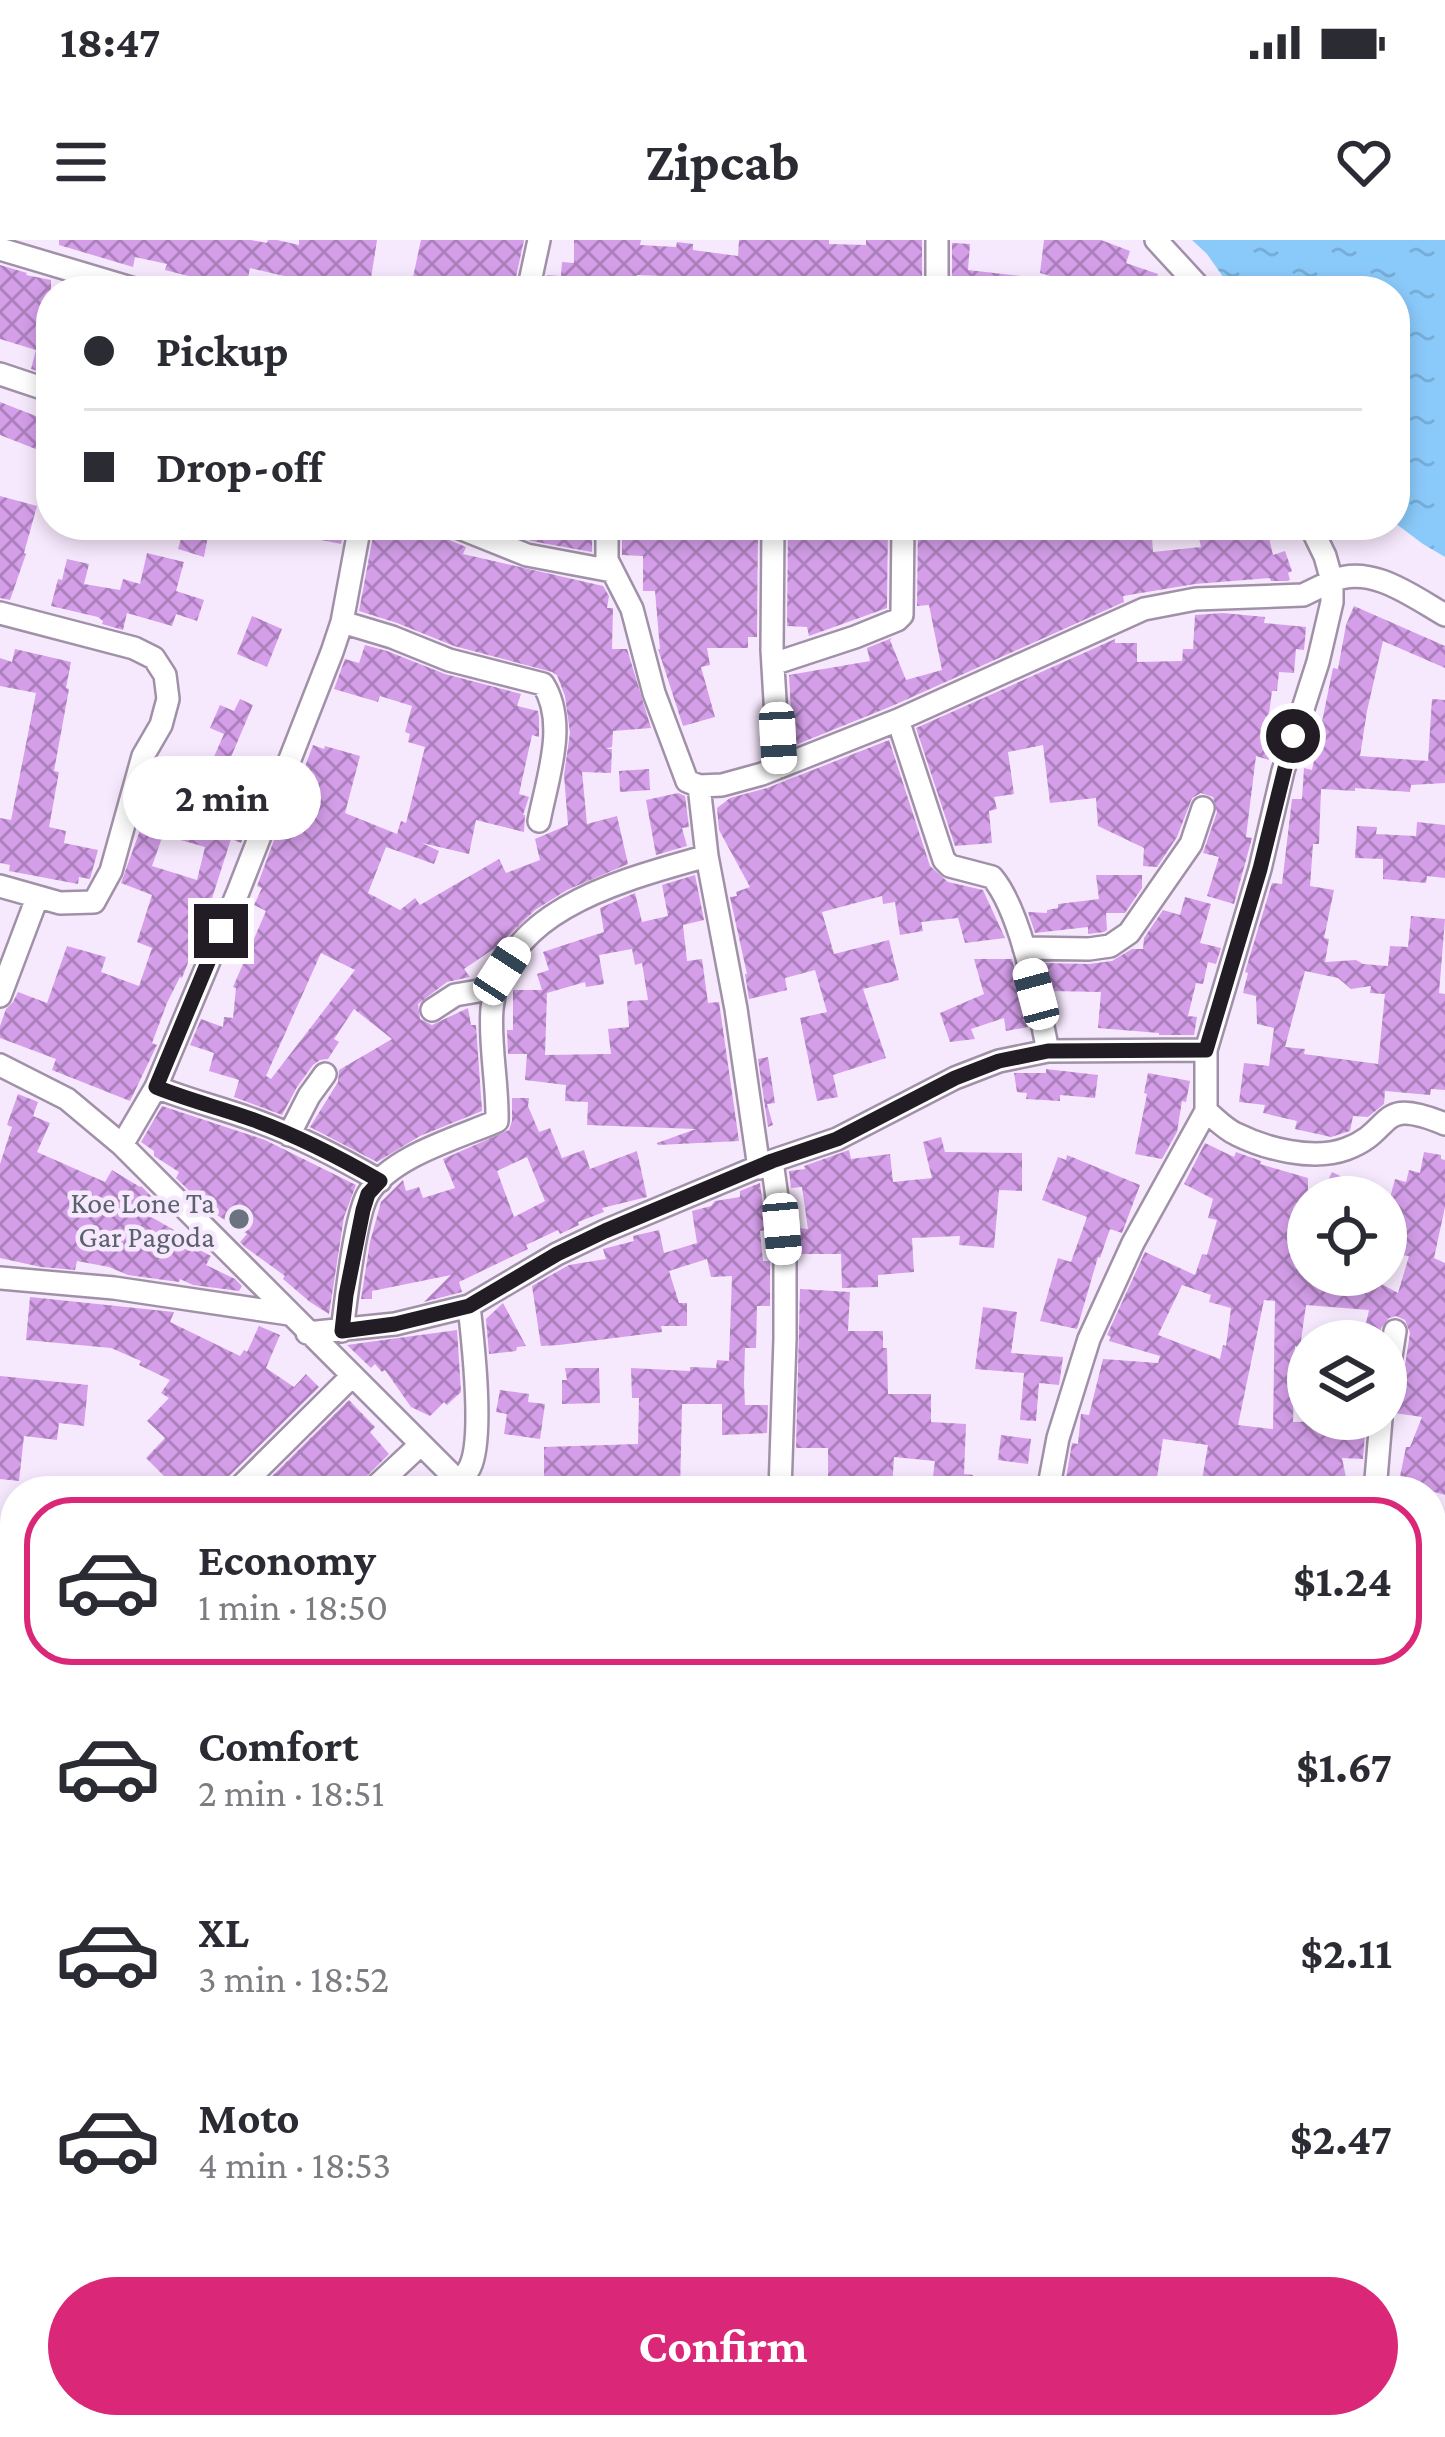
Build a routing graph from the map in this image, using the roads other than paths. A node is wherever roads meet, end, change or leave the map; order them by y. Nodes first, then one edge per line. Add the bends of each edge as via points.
1 (539, 240) edge
2 (937, 240) edge
3 (1156, 240) edge
4 (0, 249) edge
5 (91, 276) edge
6 (531, 276) edge
7 (937, 276) edge
8 (1189, 276) edge
9 (0, 374) edge
10 (36, 386) edge
11 (358, 540) edge
12 (490, 540) edge
13 (606, 540) edge
14 (773, 540) edge
15 (903, 540) edge
16 (1317, 540) edge
17 (612, 572) junction
18 (1332, 581) junction
19 (0, 613) edge
20 (1445, 615) edge
21 (342, 622) junction
22 (773, 664) junction
23 (898, 720) junction
24 (779, 767) junction
25 (699, 786) junction
26 (1203, 808) dead end
27 (539, 820) dead end
28 (707, 856) junction
29 (0, 886) edge
30 (37, 898) junction
31 (1024, 948) junction
32 (496, 988) junction
33 (0, 996) edge
34 (432, 1010) dead end
35 (1206, 1050) junction
36 (1048, 1051) junction
37 (0, 1065) edge
38 (325, 1074) dead end
39 (156, 1087) junction
40 (1206, 1111) junction
41 (1445, 1124) edge
42 (289, 1135) junction
43 (122, 1145) junction
44 (766, 1165) junction
45 (380, 1181) junction
46 (0, 1278) edge
47 (469, 1306) junction
48 (290, 1314) junction
49 (342, 1331) junction
50 (307, 1333) junction
51 (352, 1376) junction
52 (1379, 1440) edge
53 (420, 1445) junction
54 (251, 1476) edge
55 (387, 1476) edge
56 (452, 1476) edge
57 (468, 1476) edge
58 (780, 1476) edge
59 (1051, 1476) edge
60 (1376, 1476) edge

1 - 6 street
2 - 7 street
3 - 8 street
4 - 5 street
9 - 10 street
11 - 21 street
12 - 17 street
13 - 17 street
14 - 22 street
15 - 22 street via 897,620
16 - 18 street
17 - 25 street via 632,609 671,743 687,781
18 - 20 street via 1368,577
18 - 23 street via 1303,595 1196,598 1144,609
18 - 35 street via 1328,624
19 - 30 street via 134,648 165,675 161,725 94,902
21 - 27 street via 543,684 556,731
21 - 39 street
22 - 24 street
23 - 24 street
23 - 31 street via 944,860 996,880
24 - 25 street
25 - 28 street
26 - 31 street via 1191,844 1129,934 1088,949
28 - 32 street via 626,880 556,913 516,950
28 - 44 street
29 - 30 street
30 - 33 street
31 - 36 street
32 - 34 street via 455,995
32 - 45 street via 497,1121
35 - 36 street
35 - 40 street
36 - 44 street via 955,1078 837,1139
37 - 43 street via 68,1099
38 - 42 street
39 - 42 street
39 - 43 street
40 - 41 street via 1258,1143 1327,1154 1402,1112
40 - 59 street via 1089,1339
42 - 45 street
43 - 48 street
44 - 47 street via 557,1254
44 - 58 street via 785,1256
45 - 49 street via 363,1210
46 - 48 street
47 - 49 street
47 - 57 street via 476,1429
48 - 50 street
49 - 50 street
50 - 51 street
51 - 53 street
51 - 54 street
52 - 60 street
53 - 55 street
53 - 56 street

